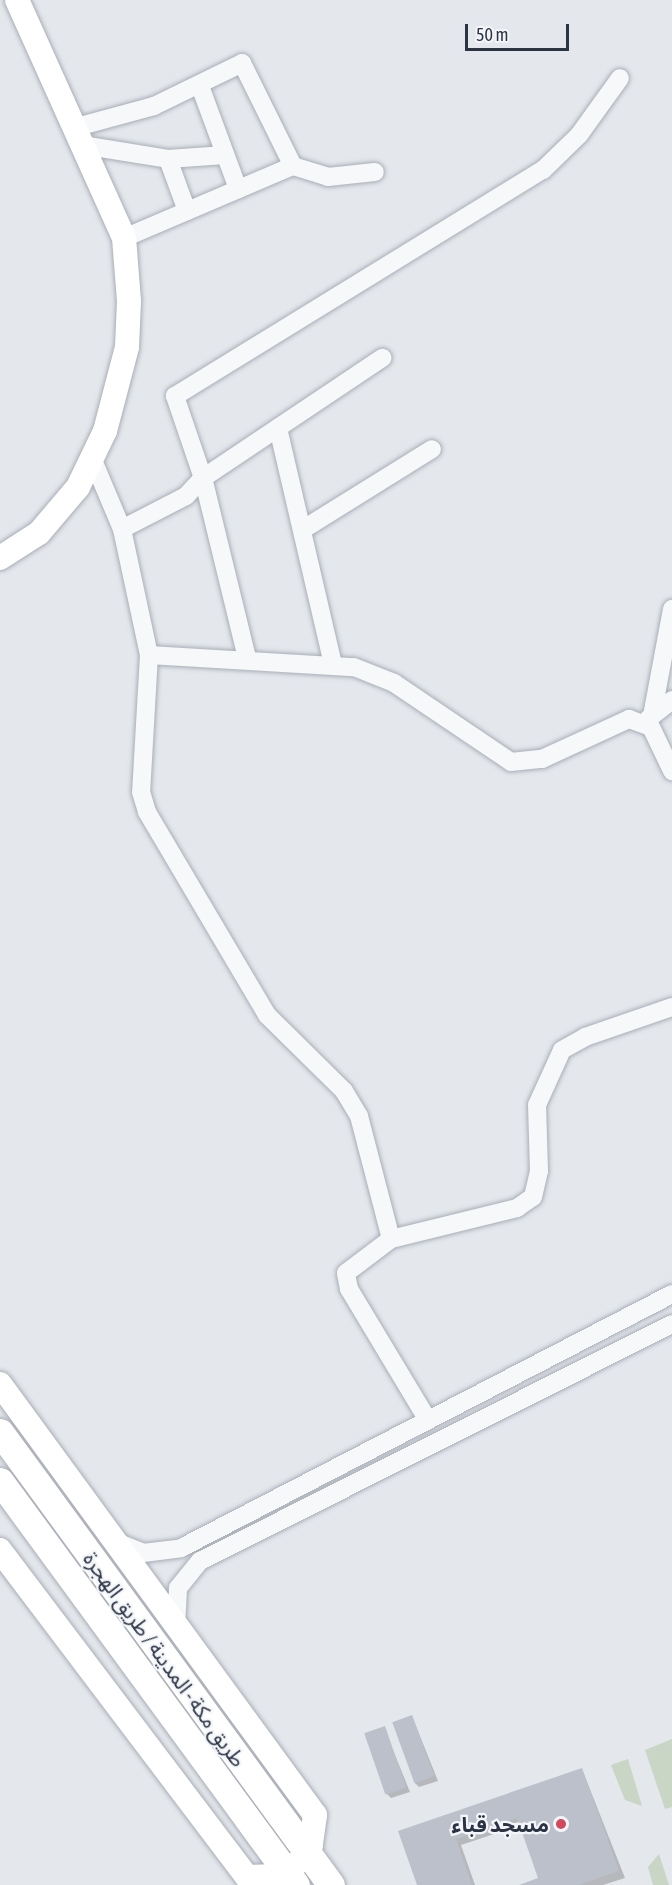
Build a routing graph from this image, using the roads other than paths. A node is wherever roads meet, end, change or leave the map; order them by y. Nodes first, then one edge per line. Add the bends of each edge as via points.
1 (17, 0) edge
2 (620, 78) dead end
3 (200, 86) junction
4 (77, 137) junction
5 (225, 155) junction
6 (168, 159) junction
7 (293, 166) junction
8 (375, 172) dead end
9 (238, 189) junction
10 (187, 211) junction
11 (124, 238) junction
12 (382, 358) dead end
13 (278, 429) junction
14 (432, 448) dead end
15 (92, 458) junction
16 (203, 478) junction
17 (122, 529) junction
18 (302, 530) junction
19 (0, 558) edge
20 (672, 609) edge
21 (149, 655) junction
22 (247, 658) junction
23 (333, 664) junction
24 (672, 700) edge
25 (647, 719) junction
26 (672, 771) edge
27 (672, 1007) edge
28 (391, 1239) junction
29 (672, 1294) edge
30 (616, 1322) junction
31 (672, 1324) edge
32 (626, 1346) junction
33 (0, 1384) edge
34 (426, 1417) junction
35 (0, 1432) edge
36 (371, 1447) junction
37 (382, 1467) junction
38 (0, 1481) edge
39 (108, 1538) junction
40 (0, 1550) edge
41 (176, 1629) junction
42 (296, 1885) edge
43 (331, 1885) edge

1 - 4 main road
2 - 16 street via 579,135 543,170 175,396
3 - 4 street
3 - 5 street
3 - 7 street via 244,64
4 - 6 street
4 - 11 main road
5 - 6 street
5 - 9 street
6 - 10 street
7 - 8 street via 328,177
7 - 9 street
9 - 10 street
10 - 11 street
11 - 15 main road via 127,347 105,430
12 - 13 street
13 - 16 street
13 - 18 street
14 - 18 street
15 - 17 street
15 - 19 main road via 78,487 39,534
16 - 17 street via 186,496
16 - 22 street
17 - 21 street
18 - 23 street
20 - 25 street
21 - 22 street
21 - 28 street via 141,792 147,813 267,1014 344,1090 359,1116
22 - 23 street
23 - 25 street via 394,683 511,762 542,759 629,718
24 - 25 street
25 - 26 street
27 - 28 street via 585,1036 562,1050 537,1105 539,1171 532,1197 518,1208
28 - 34 street via 353,1264 346,1273 349,1289
29 - 30 street
30 - 32 street
30 - 34 street
31 - 32 street
32 - 37 street
33 - 39 main road
34 - 36 street
35 - 43 highway, طريق مكة - المدينة / طريق الهجرة
36 - 37 street
36 - 39 street via 181,1548 143,1553
37 - 41 street via 200,1561 178,1588
38 - 42 highway, طريق مكة - المدينة / طريق الهجرة
39 - 41 main road
40 - 41 main road via 236,1866 247,1877 278,1876 303,1858 311,1845 315,1815

